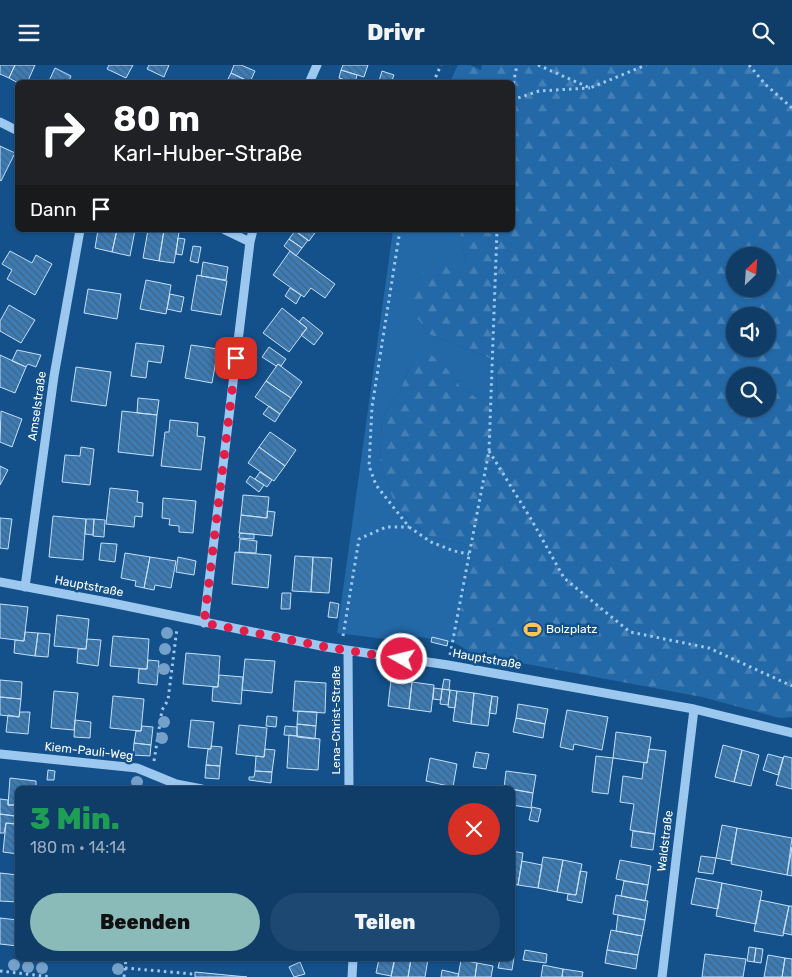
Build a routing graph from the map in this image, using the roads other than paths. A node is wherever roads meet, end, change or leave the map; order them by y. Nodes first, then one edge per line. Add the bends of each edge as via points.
1 (317, 65) edge
2 (310, 80) edge
3 (0, 122) edge
4 (15, 130) edge
5 (80, 232) edge
6 (229, 232) edge
7 (253, 232) edge
8 (250, 242) junction
9 (0, 582) edge
10 (25, 587) junction
11 (204, 623) junction
12 (344, 650) junction
13 (694, 709) junction
14 (792, 733) edge
15 (0, 754) edge
16 (186, 786) edge
17 (349, 786) edge
18 (353, 961) edge
19 (352, 977) edge
20 (662, 977) edge

1 - 2 street
3 - 4 street
5 - 10 street, Amselstraße via 54,376
6 - 8 street
7 - 8 street
8 - 11 street
9 - 10 street, Hauptstraße
10 - 11 street, Hauptstraße
11 - 12 street, Hauptstraße
12 - 13 street, Hauptstraße
12 - 17 street, Lena-Christ-Straße
13 - 14 street, Hauptstraße
13 - 20 street, Waldstraße
15 - 16 street, Kiem-Pauli-Weg via 137,768
18 - 19 street

